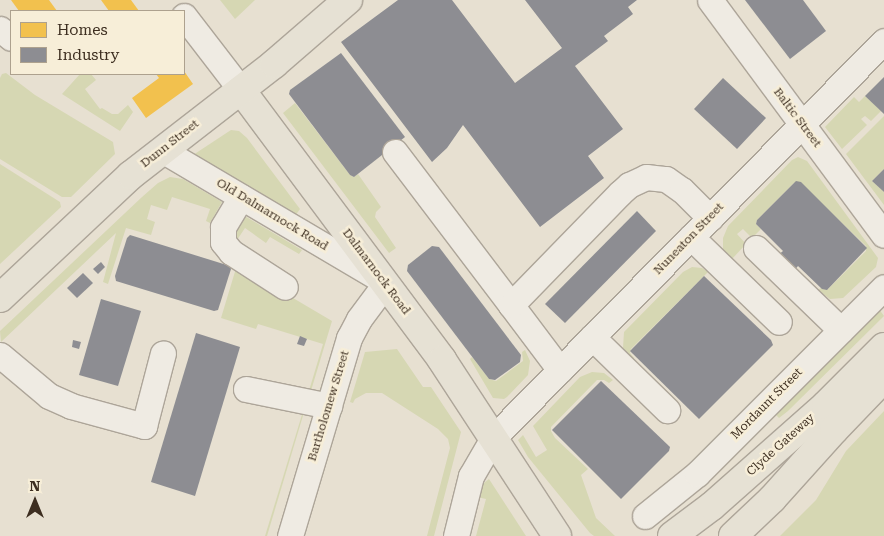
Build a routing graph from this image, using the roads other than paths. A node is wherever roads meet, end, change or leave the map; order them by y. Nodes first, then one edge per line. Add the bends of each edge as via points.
1 (171, 0) edge
2 (348, 0) edge
3 (710, 0) edge
4 (179, 10) edge
5 (185, 17) edge
6 (0, 29) edge
7 (10, 37) edge
8 (884, 41) edge
9 (240, 90) junction
10 (802, 124) junction
11 (162, 150) junction
12 (395, 152) dead end
13 (241, 196) junction
14 (710, 218) junction
15 (884, 235) edge
16 (691, 237) junction
17 (756, 248) dead end
18 (384, 282) junction
19 (285, 287) dead end
20 (884, 287) edge
21 (0, 298) edge
22 (511, 305) junction
23 (779, 322) dead end
24 (841, 330) junction
25 (592, 337) junction
26 (884, 347) edge
27 (163, 353) dead end
28 (0, 355) edge
29 (560, 370) junction
30 (884, 378) edge
31 (246, 389) dead end
32 (329, 406) junction
33 (667, 410) dead end
34 (493, 438) junction
35 (645, 516) dead end
36 (290, 536) edge
37 (456, 536) edge
38 (558, 536) edge
39 (672, 536) edge
40 (733, 536) edge

1 - 4 street
2 - 9 main road, Dunn Street
3 - 10 street, Baltic Street
5 - 9 street, Dalmarnock Road
6 - 7 street
8 - 10 street, Nuneaton Street
9 - 11 main road, Dunn Street
9 - 18 main road, Dalmarnock Road
10 - 14 street, Nuneaton Street
10 - 15 street, Baltic Street
11 - 13 street, Old Dalmarnock Road
11 - 21 main road, Dunn Street via 123,182
12 - 22 street
13 - 18 street, Old Dalmarnock Road
13 - 19 street via 223,227 223,242 231,252
14 - 16 street, Nuneaton Street
14 - 22 street via 666,179 646,177 637,180 620,193
16 - 23 street
16 - 25 street, Nuneaton Street
17 - 24 street
18 - 32 street, Bartholomew Street via 352,330
18 - 34 main road, Dalmarnock Road via 442,360
20 - 24 street, Mordaunt Street
22 - 29 street
24 - 35 street, Mordaunt Street via 696,474
25 - 29 street, Nuneaton Street
25 - 33 street
26 - 39 main road, Clyde Gateway via 805,424 712,506
27 - 28 street via 144,426 71,406 49,396
29 - 34 street, Nuneaton Street
30 - 40 main road, Clyde Gateway via 772,499
31 - 32 street
32 - 36 street, Bartholomew Street
34 - 37 street, Nuneaton Street via 471,476
34 - 38 main road, Dalmarnock Road

